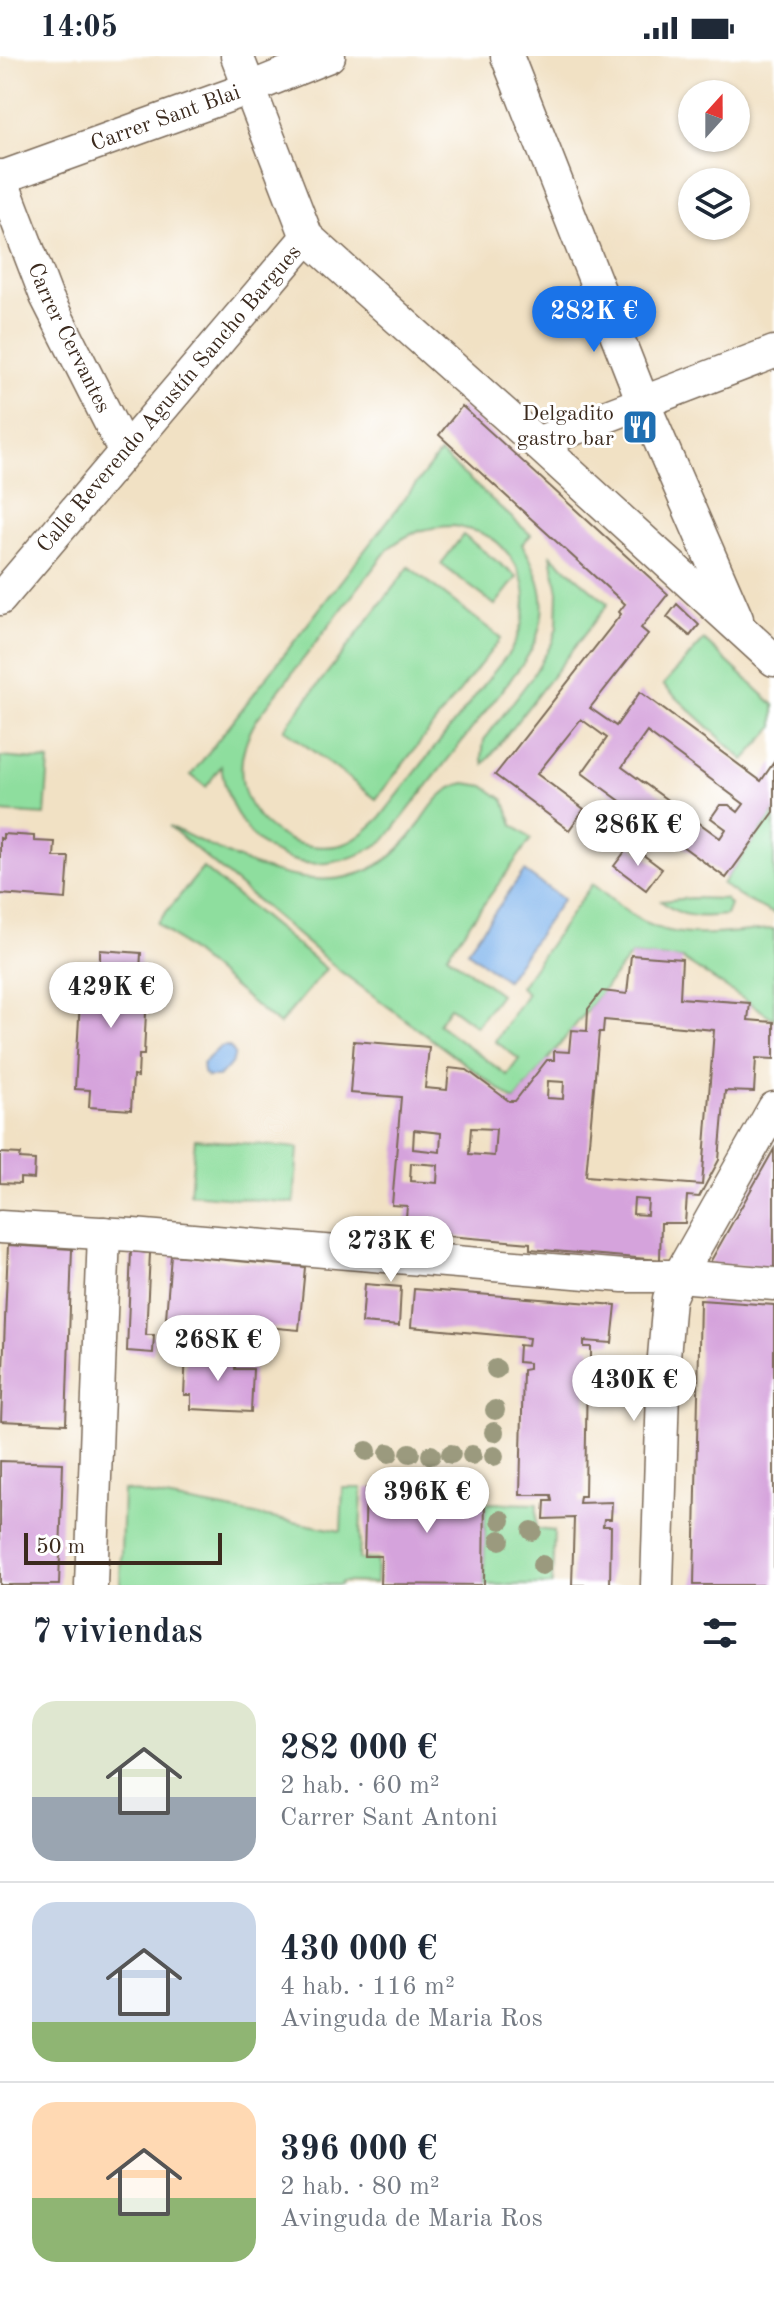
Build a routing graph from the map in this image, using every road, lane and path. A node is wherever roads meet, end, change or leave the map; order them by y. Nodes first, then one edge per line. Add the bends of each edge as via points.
1 (237, 56) edge
2 (329, 56) edge
3 (507, 56) edge
4 (250, 88) junction
5 (0, 177) edge
6 (307, 237) junction
7 (774, 352) edge
8 (643, 402) junction
9 (537, 443) junction
10 (125, 452) junction
11 (0, 599) edge
12 (741, 628) junction
13 (774, 660) edge
14 (774, 1108) edge
15 (0, 1227) edge
16 (104, 1233) junction
17 (679, 1276) junction
18 (774, 1284) edge
19 (91, 1585) edge
20 (657, 1585) edge

1 - 4 street
2 - 4 street, Carrer Sant Blai
3 - 8 street
4 - 5 street, Carrer Sant Blai
4 - 6 street
5 - 10 street, Carrer Cervantes via 46,296
6 - 9 street
6 - 10 street, Calle Reverendo Agustín Sancho Bargues
7 - 8 street
8 - 9 street
8 - 12 street
9 - 12 street
10 - 11 street, Calle Reverendo Agustín Sancho Bargues
12 - 13 street
14 - 17 street
15 - 16 street
16 - 17 street via 623,1276
16 - 19 street
17 - 18 street
17 - 20 street via 669,1299 664,1362

